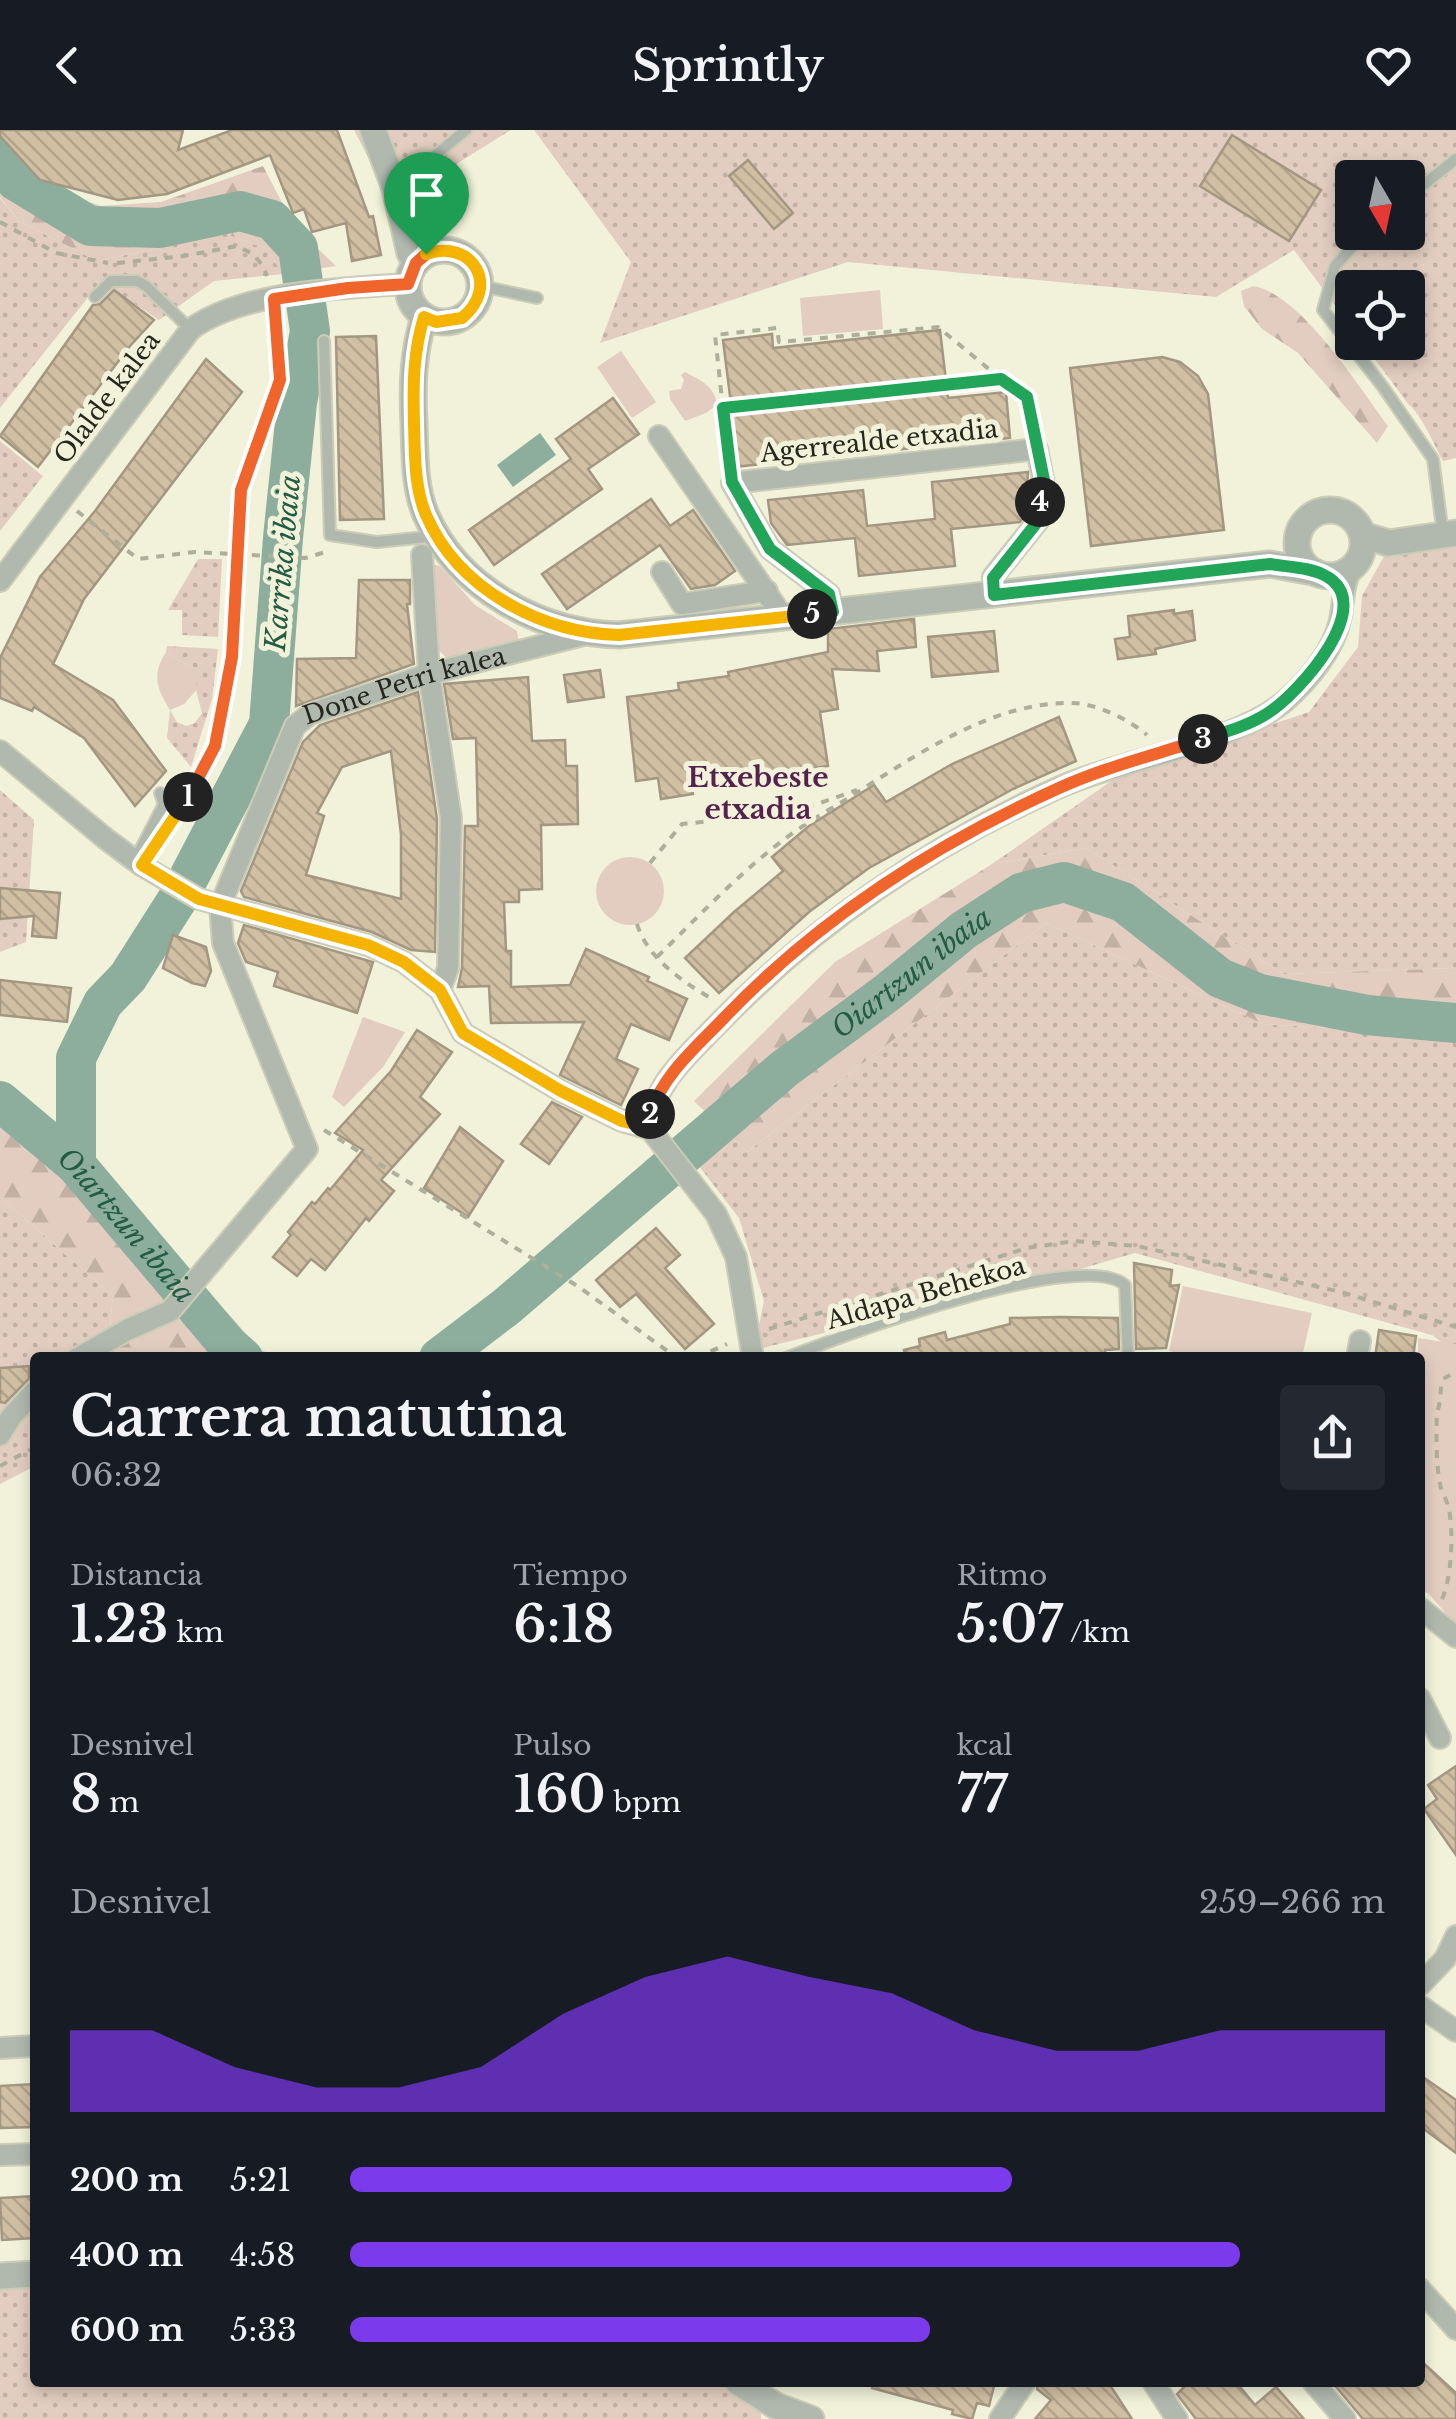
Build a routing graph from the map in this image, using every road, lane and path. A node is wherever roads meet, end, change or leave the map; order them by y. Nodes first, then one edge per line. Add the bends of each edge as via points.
1 (373, 130) edge
2 (466, 130) edge
3 (1456, 159) edge
4 (1425, 183) edge
5 (395, 188) junction
6 (0, 222) edge
7 (1350, 250) edge
8 (412, 273) junction
9 (481, 286) junction
10 (95, 297) dead end
11 (281, 298) junction
12 (537, 298) dead end
13 (424, 317) junction
14 (191, 330) junction
15 (324, 342) dead end
16 (1001, 379) junction
17 (723, 408) junction
18 (659, 436) dead end
19 (1037, 449) junction
20 (732, 482) junction
21 (61, 499) junction
22 (1450, 534) edge
23 (1297, 536) junction
24 (430, 545) junction
25 (235, 553) junction
26 (305, 558) dead end
27 (1342, 562) junction
28 (1270, 564) junction
29 (662, 572) dead end
30 (0, 581) edge
31 (767, 591) junction
32 (994, 595) junction
33 (833, 612) junction
34 (783, 617) junction
35 (586, 634) junction
36 (430, 674) junction
37 (0, 750) edge
38 (1166, 751) junction
39 (866, 786) junction
40 (160, 793) dead end
41 (174, 817) dead end
42 (135, 860) junction
43 (650, 863) dead end
44 (210, 902) junction
45 (637, 924) dead end
46 (657, 957) junction
47 (440, 990) junction
48 (731, 1010) junction
49 (650, 1128) junction
50 (324, 1130) dead end
51 (88, 1352) edge
52 (670, 1352) edge
53 (752, 1352) edge
54 (801, 1352) edge
55 (1128, 1352) edge
56 (1456, 1372) edge
57 (30, 1396) edge
58 (0, 1435) edge
59 (30, 1450) edge
60 (0, 1466) edge
61 (1454, 1534) edge
62 (1425, 1610) edge
63 (1425, 1611) edge
64 (1456, 1636) edge
65 (1425, 1709) edge
66 (1440, 1738) dead end
67 (1456, 1936) edge
68 (1425, 1979) edge
69 (1425, 2009) edge
70 (1456, 2030) edge
71 (30, 2046) edge
72 (0, 2048) edge
73 (30, 2154) edge
74 (0, 2155) edge
75 (30, 2274) edge
76 (0, 2276) edge
77 (1425, 2294) edge
78 (1456, 2329) edge
79 (746, 2387) edge
80 (1022, 2387) edge
81 (1156, 2387) edge
82 (1317, 2387) edge
83 (810, 2419) edge
84 (1000, 2419) edge
85 (1177, 2419) edge
86 (1345, 2419) edge

1 - 5 street
2 - 5 lane
3 - 4 lane
5 - 8 street
6 - 11 path via 56,253 100,263 237,246 253,254
7 - 22 lane via 1335,266 1323,310 1433,459
8 - 9 street via 426,254 451,250 473,263
8 - 11 street, Olalde kalea
8 - 13 street via 409,297
9 - 12 lane
9 - 13 street via 462,318
10 - 14 lane via 111,281 137,282
11 - 14 street, Olalde kalea via 238,304
11 - 25 path via 280,380 241,490
13 - 24 street, Done Petri kalea via 412,377 418,489
14 - 21 street, Olalde kalea
15 - 24 lane via 330,535
16 - 17 path
16 - 17 path via 938,326 779,342 776,328 715,334
16 - 19 path via 1027,397
17 - 20 path
18 - 31 street
19 - 20 street, Agerrealde etxadia
19 - 32 street via 1044,480 1038,521 993,578
20 - 33 street, Agerrealde etxadia via 770,549 829,594
21 - 25 path via 138,559
21 - 30 street, Olalde kalea
22 - 27 street, Done Petri kalea via 1390,543
23 - 27 street via 1301,559
23 - 27 street via 1312,514 1348,515
23 - 28 street
24 - 35 street, Done Petri kalea via 508,603
24 - 36 street
25 - 26 path
25 - 41 path via 232,657 215,746
27 - 28 street, Done Petri kalea
27 - 38 street via 1340,622 1332,642 1284,702 1242,726
28 - 32 street, Done Petri kalea
29 - 31 street via 682,604
31 - 34 street
32 - 33 street, Done Petri kalea
33 - 34 street, Done Petri kalea
34 - 35 street, Done Petri kalea
35 - 36 street, Done Petri kalea
36 - 44 street, Done Petri kalea via 310,714 294,726
36 - 47 street via 452,818 448,968
37 - 42 street
38 - 39 path via 1130,721 1076,702 1038,704 980,722
38 - 48 street via 1059,788 870,892
39 - 43 path via 792,813 682,824
39 - 46 path via 786,838
40 - 42 lane via 164,804
42 - 44 street
44 - 47 street via 368,945
44 - 51 street via 307,1149 170,1311
45 - 46 path via 642,943
46 - 48 path
47 - 49 street via 463,1033 561,1091
48 - 49 street via 658,1093
49 - 53 street via 716,1214 736,1257
50 - 52 path via 579,1287
54 - 55 lane, Aldapa Behekoa via 970,1296 1098,1276 1124,1285
56 - 61 path via 1444,1378 1437,1412 1440,1486
57 - 58 street
59 - 60 path
61 - 62 path via 1447,1589 1439,1606
63 - 64 street
65 - 66 street
67 - 68 street
69 - 70 street
71 - 72 street
73 - 74 street
75 - 76 street
77 - 78 street
79 - 83 street
80 - 84 street
81 - 85 street
82 - 86 street

